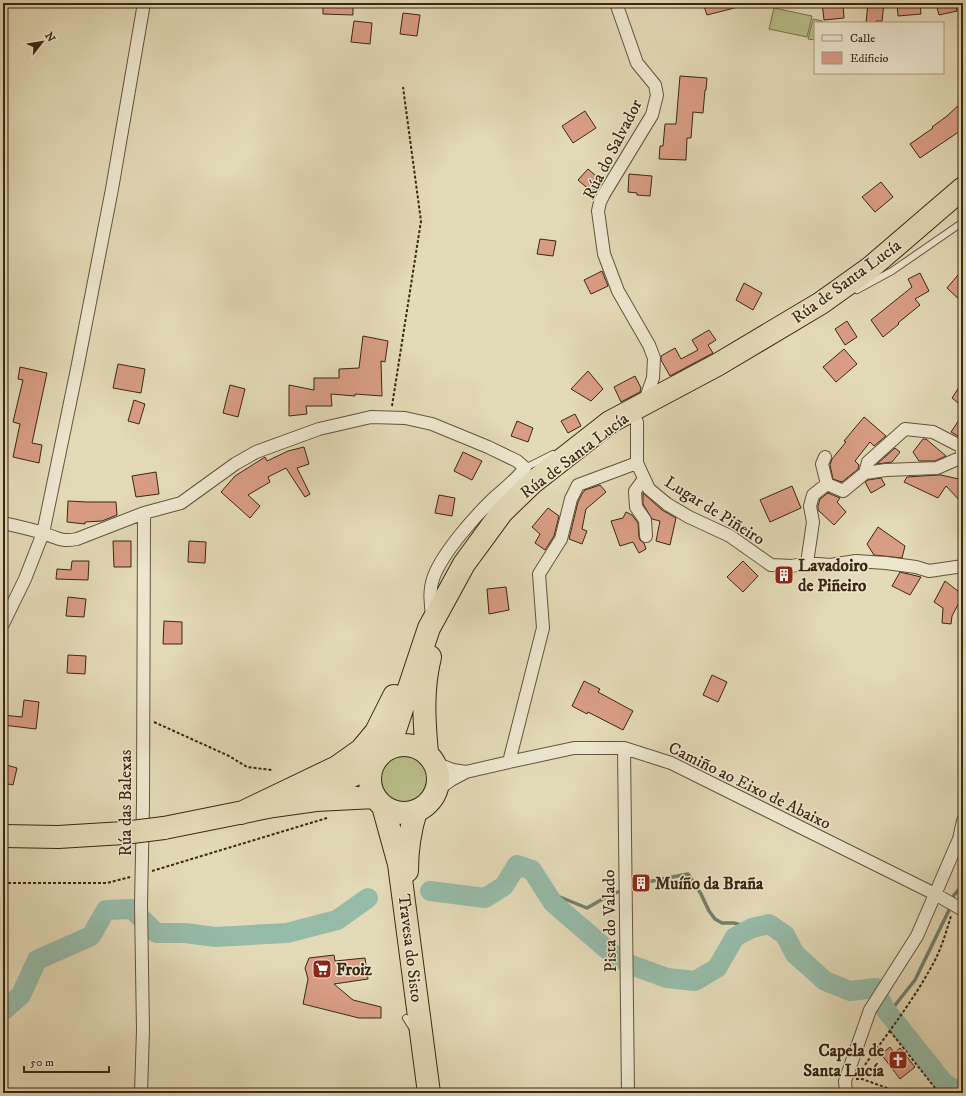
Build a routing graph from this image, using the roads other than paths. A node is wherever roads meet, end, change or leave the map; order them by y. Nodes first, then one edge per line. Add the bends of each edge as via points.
1 (144, 3) edge
2 (616, 3) edge
3 (963, 182) edge
4 (963, 188) edge
5 (954, 202) edge
6 (963, 222) edge
7 (850, 293) junction
8 (646, 403) junction
9 (610, 422) junction
10 (637, 422) junction
11 (574, 442) dead end
12 (556, 452) dead end
13 (963, 452) edge
14 (825, 457) dead end
15 (637, 463) junction
16 (525, 468) junction
17 (865, 473) junction
18 (559, 477) junction
19 (644, 479) junction
20 (827, 484) junction
21 (144, 513) junction
22 (3, 523) edge
23 (43, 533) junction
24 (646, 536) dead end
25 (446, 555) junction
26 (807, 563) junction
27 (963, 566) edge
28 (444, 592) junction
29 (3, 624) edge
30 (427, 650) junction
31 (389, 748) junction
32 (624, 748) junction
33 (431, 758) junction
34 (509, 762) junction
35 (373, 764) junction
36 (466, 772) junction
37 (437, 790) junction
38 (379, 801) junction
39 (273, 806) junction
40 (416, 811) junction
41 (241, 813) junction
42 (963, 821) edge
43 (3, 836) edge
44 (401, 875) junction
45 (396, 896) dead end
46 (951, 904) edge
47 (406, 1018) dead end
48 (141, 1093) edge
49 (424, 1093) edge
50 (430, 1093) edge
51 (436, 1093) edge
52 (628, 1093) edge
53 (846, 1093) edge

1 - 23 street via 78,369
2 - 8 street, Rúa do Salvador via 637,63 654,85 658,95 652,115 604,194 598,211 604,254 618,291 650,345 654,358 653,378
3 - 5 street, Rúa de Santa Lucía
4 - 5 highway, Rúa de Santa Lucía
5 - 7 highway, Rúa de Santa Lucía via 931,229
5 - 8 highway, Rúa de Santa Lucía via 821,303 717,365
6 - 7 lane, Rúa de Santa Lucía via 892,271
7 - 10 highway, Rúa de Santa Lucía via 752,355
8 - 9 highway, Rúa de Santa Lucía
9 - 11 lane
9 - 28 highway, Rúa de Santa Lucía via 532,483 502,512
10 - 15 street, Lugar de Piñeiro
10 - 18 highway, Rúa de Santa Lucía
12 - 16 lane
13 - 17 street via 937,468
13 - 17 street via 933,432 904,429 868,462
14 - 20 street via 822,464
15 - 19 street, Lugar de Piñeiro
15 - 34 street via 578,485 571,499 561,539 539,574 543,628
16 - 21 street via 488,447 432,424 405,418 372,417 319,429 256,452 181,503
16 - 25 street via 518,478 486,506
17 - 20 street via 843,491
18 - 28 street via 532,490 518,504 480,550 456,590
18 - 30 highway, Rúa de Santa Lucía via 512,520 473,570
19 - 24 street via 636,491 636,507 645,520
19 - 26 street, Lugar de Piñeiro via 649,489 667,504 730,536 771,565 792,566
20 - 26 street via 814,494 810,506 813,522
21 - 23 street via 68,541
21 - 48 street, Rúa das Balexas
22 - 23 street
23 - 29 street via 25,579
25 - 28 street via 443,568
25 - 28 street via 434,576
26 - 27 street, Lugar de Piñeiro via 830,565 856,561 916,567 929,571
28 - 30 highway, Rúa de Santa Lucía via 433,621
28 - 30 street via 450,598
30 - 31 highway, Rúa de Santa Lucía
30 - 33 highway, Rúa de Santa Lucía via 424,707
30 - 41 highway via 411,659 376,732 360,750 337,767
31 - 33 highway via 409,745
31 - 35 highway
32 - 34 street, Camiño ao Eixo de Abaixo via 574,748
32 - 46 street, Camiño ao Eixo de Abaixo via 670,763
32 - 52 street, Pista do Valado
33 - 36 street via 454,770
33 - 37 highway via 438,772
34 - 36 street, Camiño ao Eixo de Abaixo
35 - 38 highway via 370,786
35 - 39 highway via 336,785
36 - 37 street
37 - 40 highway via 425,806
38 - 39 highway via 316,800
38 - 40 highway via 393,812
38 - 44 highway, Travesa do Sisto via 396,848
39 - 41 highway
40 - 51 highway, Travesa do Sisto via 408,848 407,873
41 - 43 highway, bridge via 124,833 58,837
42 - 46 street
44 - 45 lane
44 - 50 highway, Travesa do Sisto
46 - 53 street via 917,936 870,1010 844,1081
47 - 49 lane via 416,1032

